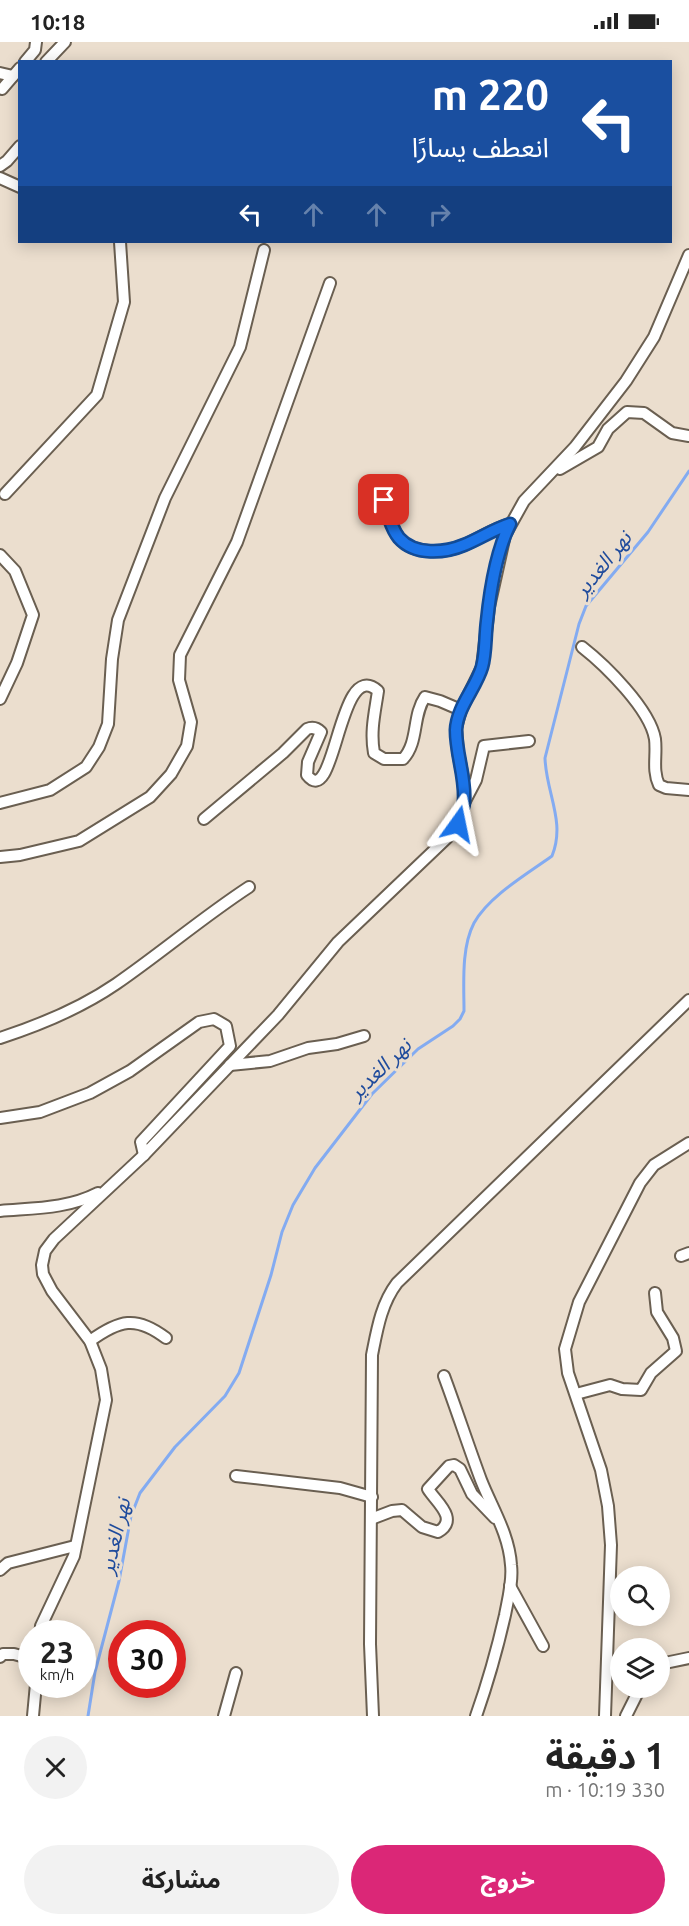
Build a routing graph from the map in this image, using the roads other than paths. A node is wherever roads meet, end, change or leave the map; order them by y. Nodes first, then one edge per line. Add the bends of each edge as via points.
1 (36, 42) edge
2 (65, 42) edge
3 (27, 60) edge
4 (48, 60) edge
5 (0, 73) edge
6 (17, 75) edge
7 (1, 91) edge
8 (18, 148) edge
9 (0, 166) edge
10 (0, 178) edge
11 (18, 186) edge
12 (120, 243) edge
13 (264, 250) dead end
14 (689, 255) edge
15 (330, 283) dead end
16 (689, 436) edge
17 (553, 472) junction
18 (5, 494) dead end
19 (384, 500) dead end
20 (510, 524) junction
21 (0, 555) edge
22 (582, 647) dead end
23 (0, 699) edge
24 (461, 710) junction
25 (529, 741) dead end
26 (689, 790) edge
27 (0, 803) edge
28 (464, 804) junction
29 (204, 819) dead end
30 (0, 857) edge
31 (249, 887) dead end
32 (689, 1000) edge
33 (364, 1036) dead end
34 (0, 1038) edge
35 (230, 1065) junction
36 (0, 1118) edge
37 (689, 1143) edge
38 (144, 1155) junction
39 (109, 1188) junction
40 (0, 1211) edge
41 (655, 1293) dead end
42 (166, 1338) dead end
43 (90, 1341) junction
44 (444, 1376) dead end
45 (576, 1394) junction
46 (236, 1476) dead end
47 (372, 1497) junction
48 (371, 1519) junction
49 (503, 1527) junction
50 (75, 1546) junction
51 (0, 1570) edge
52 (510, 1586) junction
53 (44, 1620) edge
54 (543, 1646) dead end
55 (18, 1655) edge
56 (0, 1657) edge
57 (689, 1659) edge
58 (670, 1662) edge
59 (236, 1673) dead end
60 (35, 1698) edge
61 (635, 1698) edge
62 (33, 1716) edge
63 (224, 1716) edge
64 (373, 1716) edge
65 (476, 1716) edge
66 (605, 1716) edge
67 (626, 1716) edge

1 - 3 street
2 - 4 street
5 - 6 street
6 - 7 street
8 - 9 street
10 - 11 street
12 - 18 street via 124,302 97,395
13 - 27 street via 240,346 165,498 118,620 108,724 99,747 86,767 50,790
14 - 17 street via 654,336 614,398
15 - 30 street via 237,542 180,655 179,680 191,722 182,756 150,797 79,841
16 - 17 street via 672,433 644,413 627,412 608,429 598,447
17 - 20 street via 525,501
19 - 20 street via 399,538 427,551 450,550
20 - 24 street via 494,577 482,667
21 - 23 street via 15,571 33,615
22 - 26 street via 626,687 653,730 654,769 659,785
24 - 28 street via 456,728
24 - 29 street via 424,698 409,753 403,759 384,759 374,753 372,739 378,690 366,685 358,688 321,780 307,775 308,762 321,732 310,727
25 - 28 street via 484,746 476,780
28 - 35 street via 458,824 447,838 338,942 278,1015
31 - 34 street via 114,986 46,1023
32 - 47 street via 388,1295 372,1355
33 - 35 street via 270,1061
35 - 38 street
36 - 38 street via 40,1112 90,1093 130,1071 199,1022 214,1018 226,1026 230,1046 141,1142
37 - 45 street via 647,1173 579,1302 564,1358
38 - 39 street
39 - 40 street via 84,1201
39 - 43 street via 54,1239 45,1251 42,1265 52,1291
41 - 45 street via 657,1312 673,1338 674,1354 651,1373 641,1390 610,1385
42 - 43 street via 139,1323 121,1322
43 - 50 street via 106,1400
44 - 49 street
45 - 66 street via 601,1470 608,1506 611,1545
46 - 47 street via 340,1488
47 - 48 street
48 - 49 street via 402,1510 422,1527 438,1532 444,1529 447,1523 443,1508 428,1489 454,1465 472,1494
48 - 64 street
49 - 52 street via 512,1567
50 - 51 street via 8,1563
50 - 53 street via 71,1566
52 - 54 street
52 - 65 street via 492,1669
55 - 56 street
57 - 58 street
59 - 63 street
60 - 62 street
61 - 67 street

